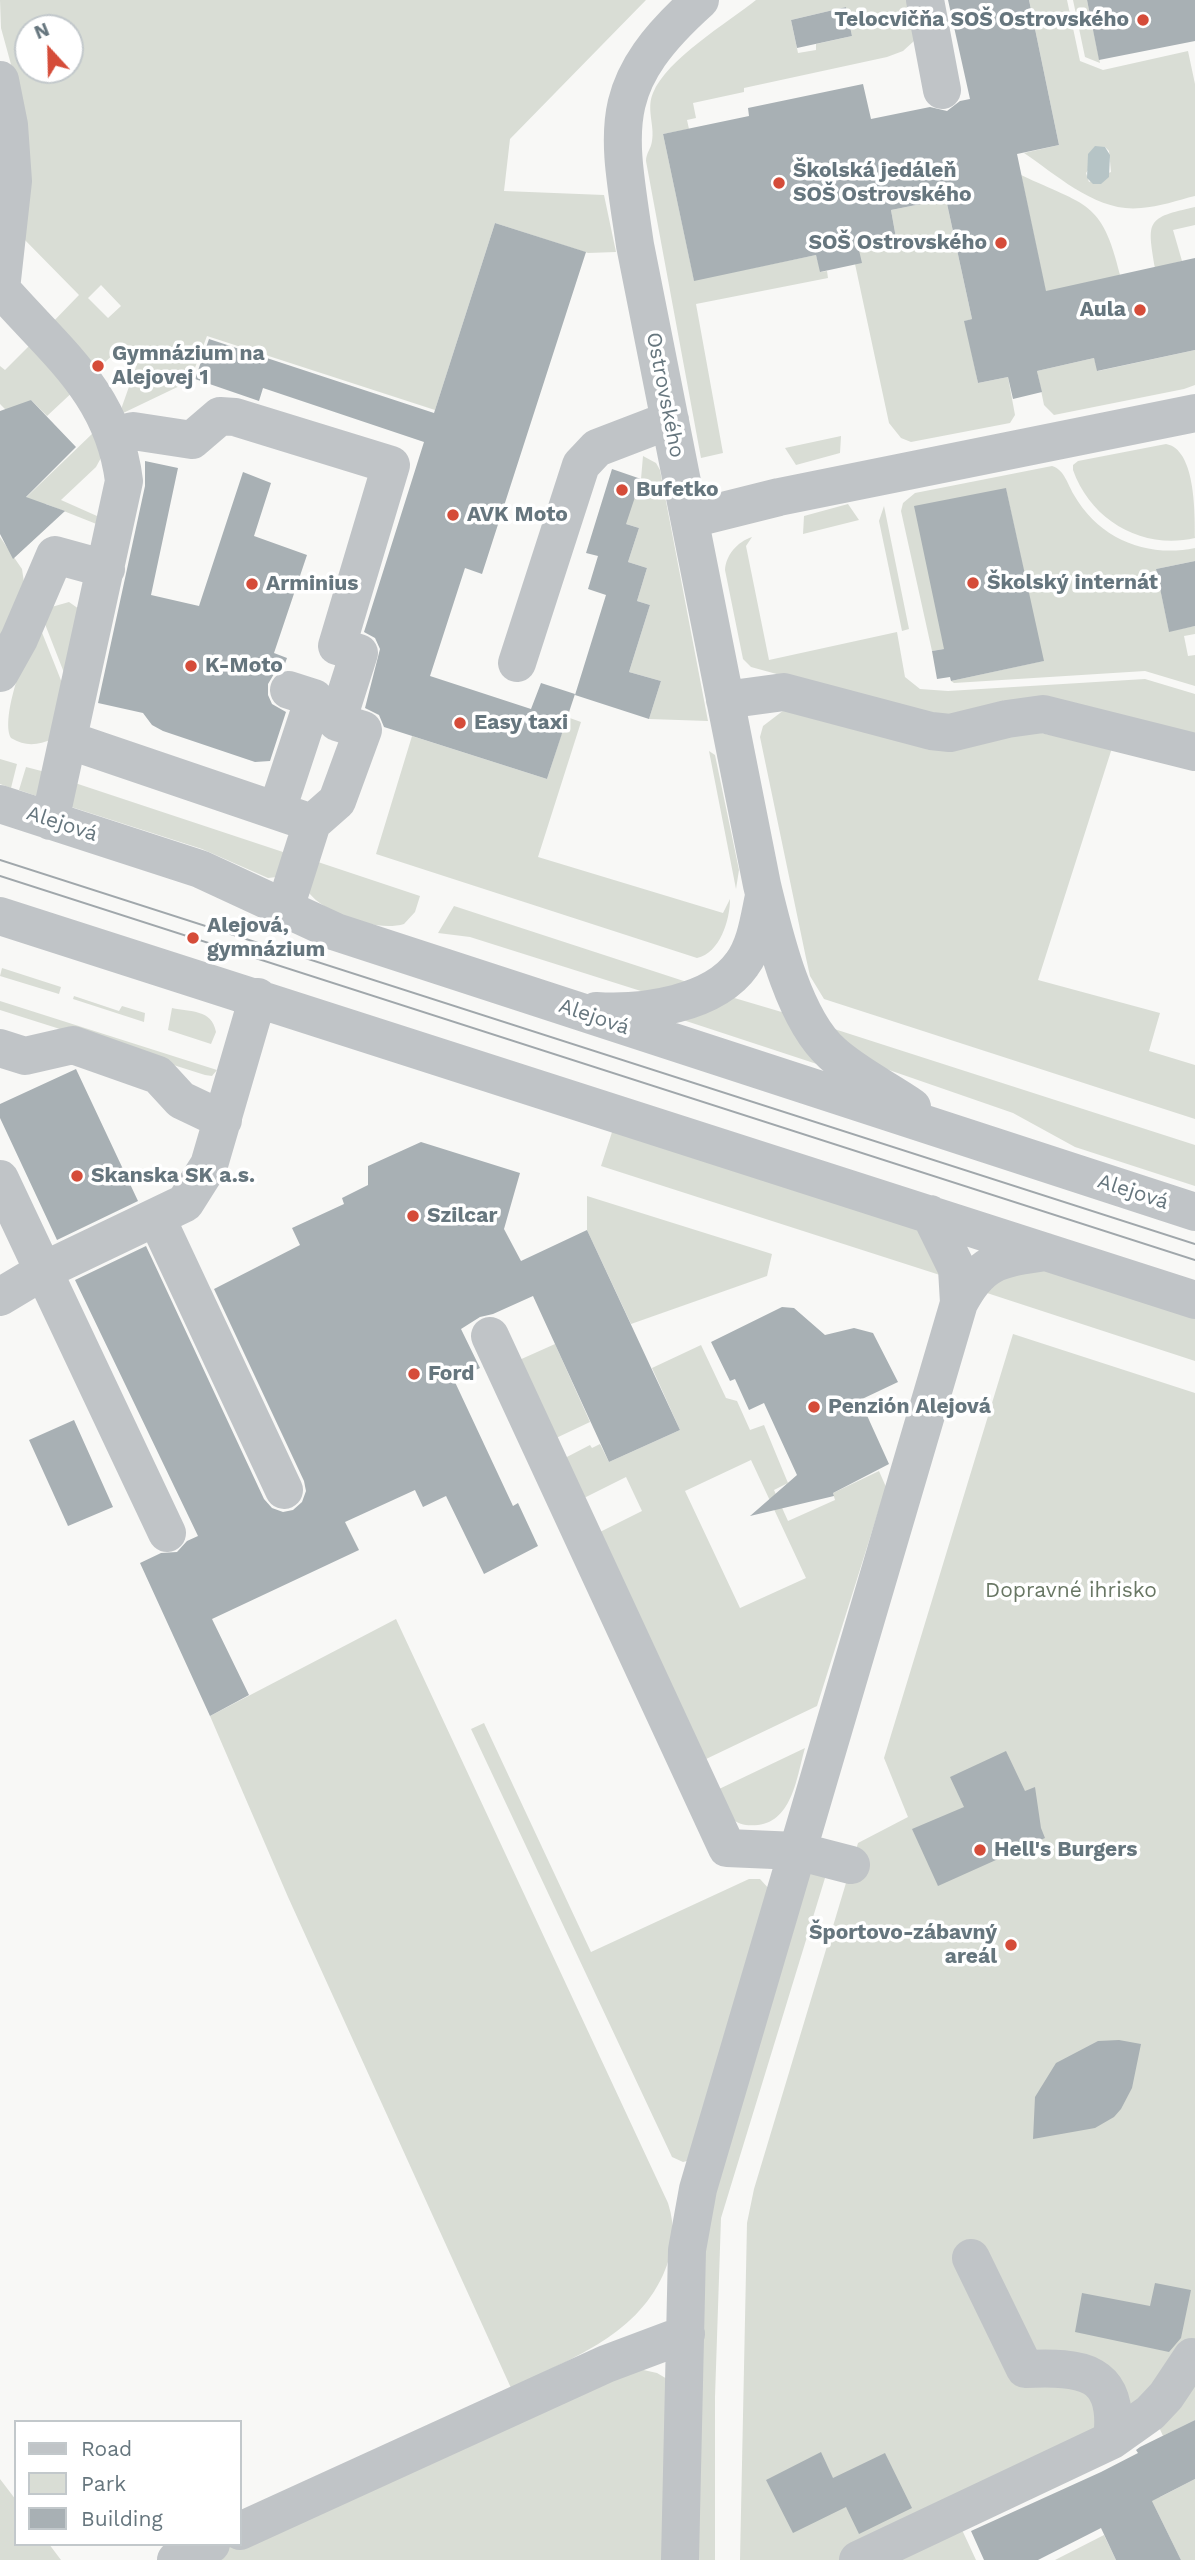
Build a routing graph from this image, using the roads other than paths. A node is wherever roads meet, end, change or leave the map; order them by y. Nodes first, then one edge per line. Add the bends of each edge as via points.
1 (700, 0) edge
2 (925, 0) edge
3 (0, 80) edge
4 (942, 90) dead end
5 (1195, 413) edge
6 (670, 421) junction
7 (114, 435) junction
8 (691, 519) junction
9 (106, 569) junction
10 (517, 663) dead end
11 (0, 673) edge
12 (289, 690) dead end
13 (725, 700) junction
14 (68, 740) junction
15 (1195, 752) edge
16 (0, 804) edge
17 (294, 817) junction
18 (50, 821) junction
19 (764, 894) junction
20 (285, 908) junction
21 (0, 916) edge
22 (258, 997) junction
23 (578, 1010) junction
24 (0, 1048) edge
25 (223, 1121) junction
26 (950, 1132) junction
27 (0, 1179) edge
28 (1195, 1212) edge
29 (930, 1214) junction
30 (157, 1219) junction
31 (1046, 1252) junction
32 (45, 1270) junction
33 (0, 1297) edge
34 (1195, 1300) edge
35 (959, 1303) junction
36 (490, 1336) dead end
37 (284, 1490) dead end
38 (167, 1533) dead end
39 (797, 1851) junction
40 (851, 1865) dead end
41 (971, 2258) dead end
42 (686, 2334) junction
43 (1192, 2357) dead end
44 (1112, 2440) junction
45 (242, 2530) edge
46 (207, 2546) edge
47 (176, 2560) edge
48 (680, 2560) edge
49 (858, 2560) edge

1 - 6 street, Ostrovského via 649,52 635,74 622,136 635,245
2 - 4 street
3 - 7 street via 13,181 1,289 85,380
5 - 8 street
6 - 8 street, Ostrovského
6 - 10 street via 587,455
7 - 9 street via 124,481
7 - 17 street via 133,431 192,440 219,416 235,417 391,465 337,646 359,653 337,722 363,730 337,801
8 - 13 street, Ostrovského
9 - 11 street via 55,555
9 - 14 street
12 - 17 street via 314,698
13 - 15 street via 784,692 950,733 1043,714
13 - 19 street, Ostrovského
14 - 17 street
14 - 18 street
16 - 18 street, Alejová
17 - 20 street
18 - 20 street, Alejová via 200,869
19 - 23 street via 751,949 722,984 674,1003 606,1012
19 - 26 street, Ostrovského via 797,997 819,1038 860,1073
20 - 23 street, Alejová via 335,932
21 - 22 street
22 - 25 street
22 - 29 street
23 - 26 street, Alejová
24 - 25 street via 25,1056 73,1045 158,1074 181,1100
25 - 30 street via 204,1177 185,1203
26 - 28 street, Alejová
27 - 32 street
29 - 31 street
29 - 35 street via 957,1269
30 - 32 street
30 - 37 street
31 - 34 street
31 - 35 street via 1006,1258 982,1269
32 - 33 street
32 - 38 street
35 - 39 street
36 - 39 street via 727,1848
39 - 40 street
39 - 42 street via 698,2189 687,2250
41 - 44 street via 1025,2369 1069,2368 1097,2380 1112,2404
42 - 45 street via 606,2364
42 - 48 street
43 - 44 street via 1150,2413
44 - 49 street
46 - 47 street

